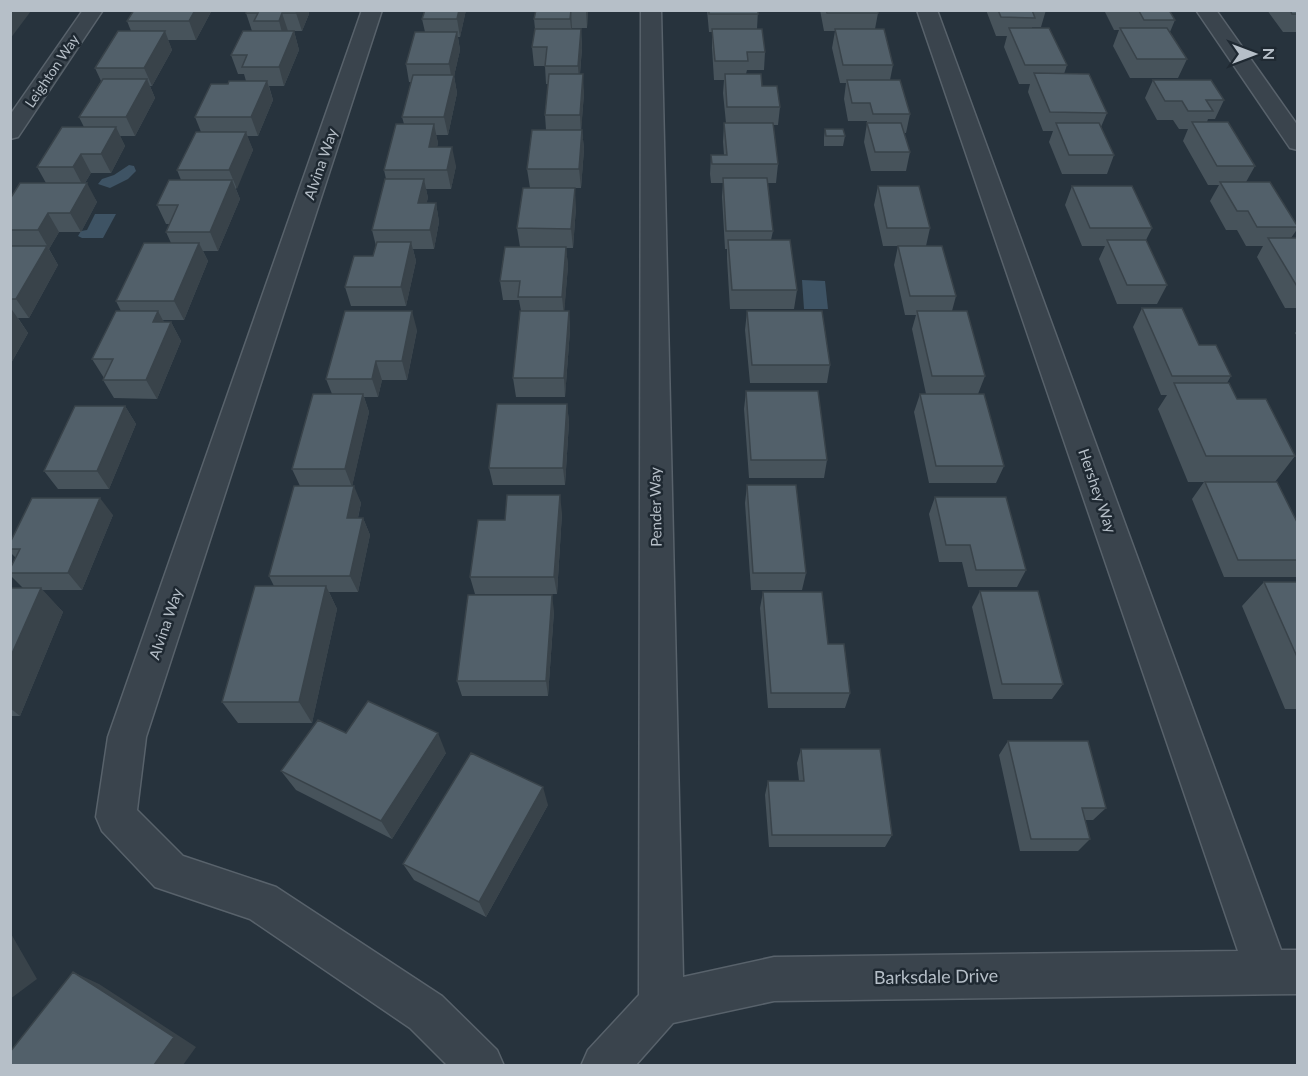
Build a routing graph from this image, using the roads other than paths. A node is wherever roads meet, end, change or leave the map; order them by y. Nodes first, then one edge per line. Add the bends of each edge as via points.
1 (93, 10) edge
2 (372, 10) edge
3 (651, 10) edge
4 (927, 10) edge
5 (1206, 10) edge
6 (10, 132) edge
7 (1298, 143) edge
8 (1282, 972) edge
9 (661, 1004) junction
10 (481, 1065) edge
11 (604, 1065) edge

1 - 6 street, Leighton Way
2 - 10 street, Alvina Way via 128,736 116,817 170,872 261,902 426,1012
3 - 9 street, Pender Way
4 - 8 street, Hershey Way
5 - 7 street
8 - 9 street, Barksdale Drive via 774,979
9 - 11 street

